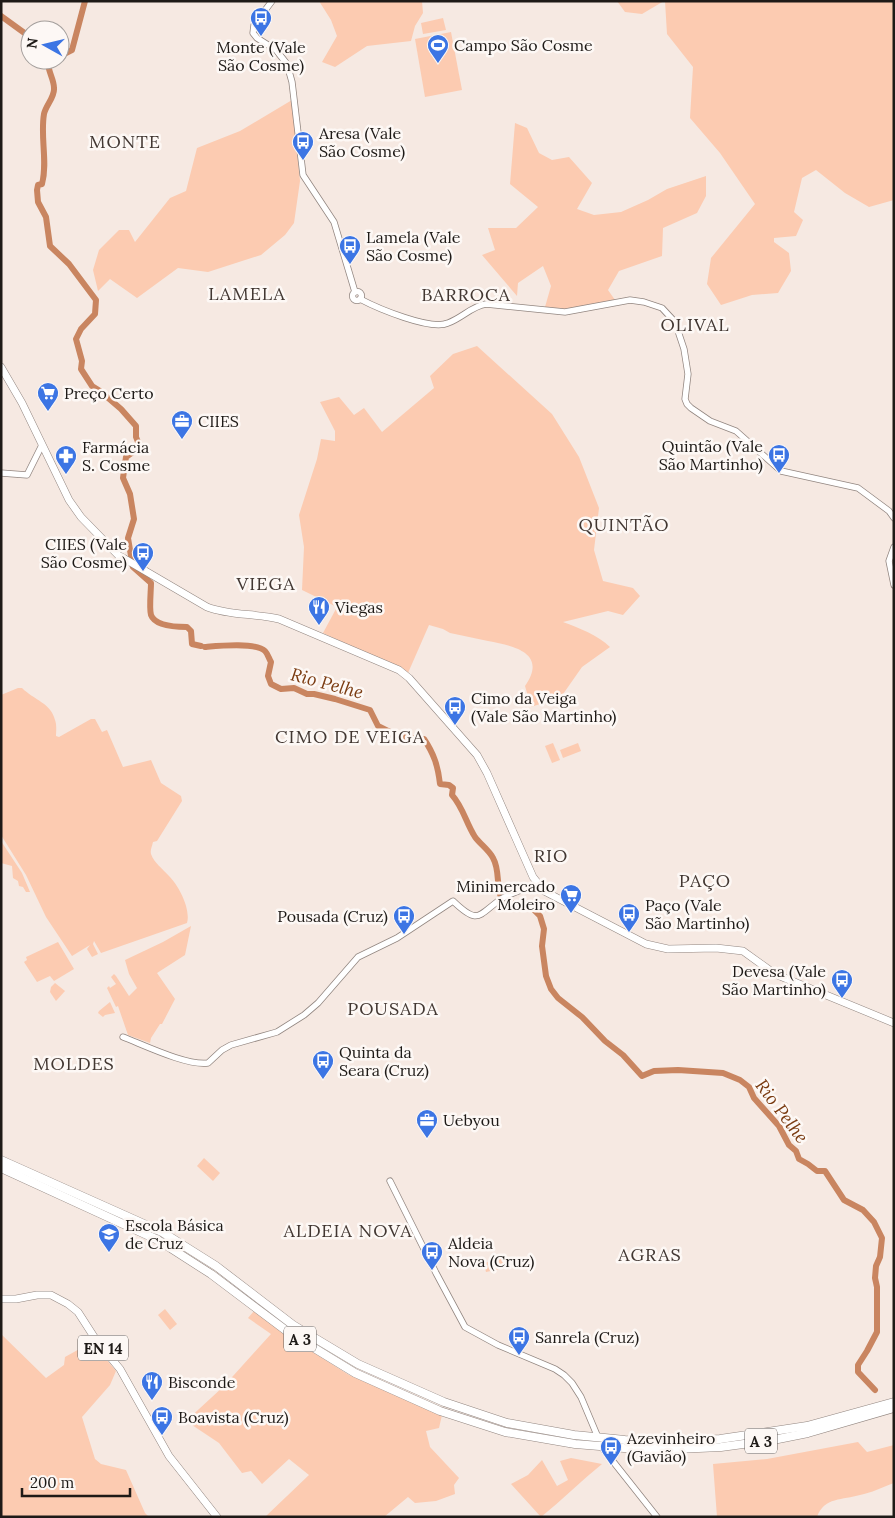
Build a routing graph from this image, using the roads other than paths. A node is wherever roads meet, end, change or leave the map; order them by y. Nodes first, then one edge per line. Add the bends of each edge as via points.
1 (272, 1) edge
2 (1, 367) edge
3 (42, 445) junction
4 (1, 473) edge
5 (894, 518) edge
6 (894, 547) edge
7 (894, 586) edge
8 (537, 884) junction
9 (894, 1023) edge
10 (124, 1038) dead end
11 (1, 1160) edge
12 (1, 1168) edge
13 (390, 1181) dead end
14 (1, 1300) edge
15 (894, 1402) edge
16 (894, 1408) edge
17 (598, 1435) dead end
18 (604, 1450) dead end
19 (217, 1517) edge
20 (657, 1517) edge

1 - 5 street via 254,25 253,33 276,50 287,64 303,175 334,222 356,301 360,299 421,322 441,325 485,304 565,312 630,300 656,305 674,322 684,349 687,404 704,417 736,431 774,466 788,474 858,488
2 - 3 main road
3 - 4 street via 27,475
3 - 8 main road via 73,508 123,559 207,607 279,619 404,674 471,747 487,772
6 - 7 street via 888,561
8 - 9 main road via 548,894 646,944 668,949 743,951 775,974
8 - 10 street via 501,899 482,914 472,915 453,901 397,938 358,957 318,1003 291,1024 277,1032 226,1047 208,1063 178,1058
11 - 15 highway, A 3 via 162,1232 216,1266 293,1324 358,1364 444,1402 507,1423 574,1435 676,1442 807,1426
12 - 16 highway, A 3 via 158,1240 211,1274 288,1332 355,1372 440,1411 505,1432 575,1444 668,1448 721,1446 808,1433
13 - 17 street via 465,1327 564,1375 580,1397
14 - 19 main road, EN 14 via 51,1295 78,1312 120,1369 169,1456
18 - 20 street

